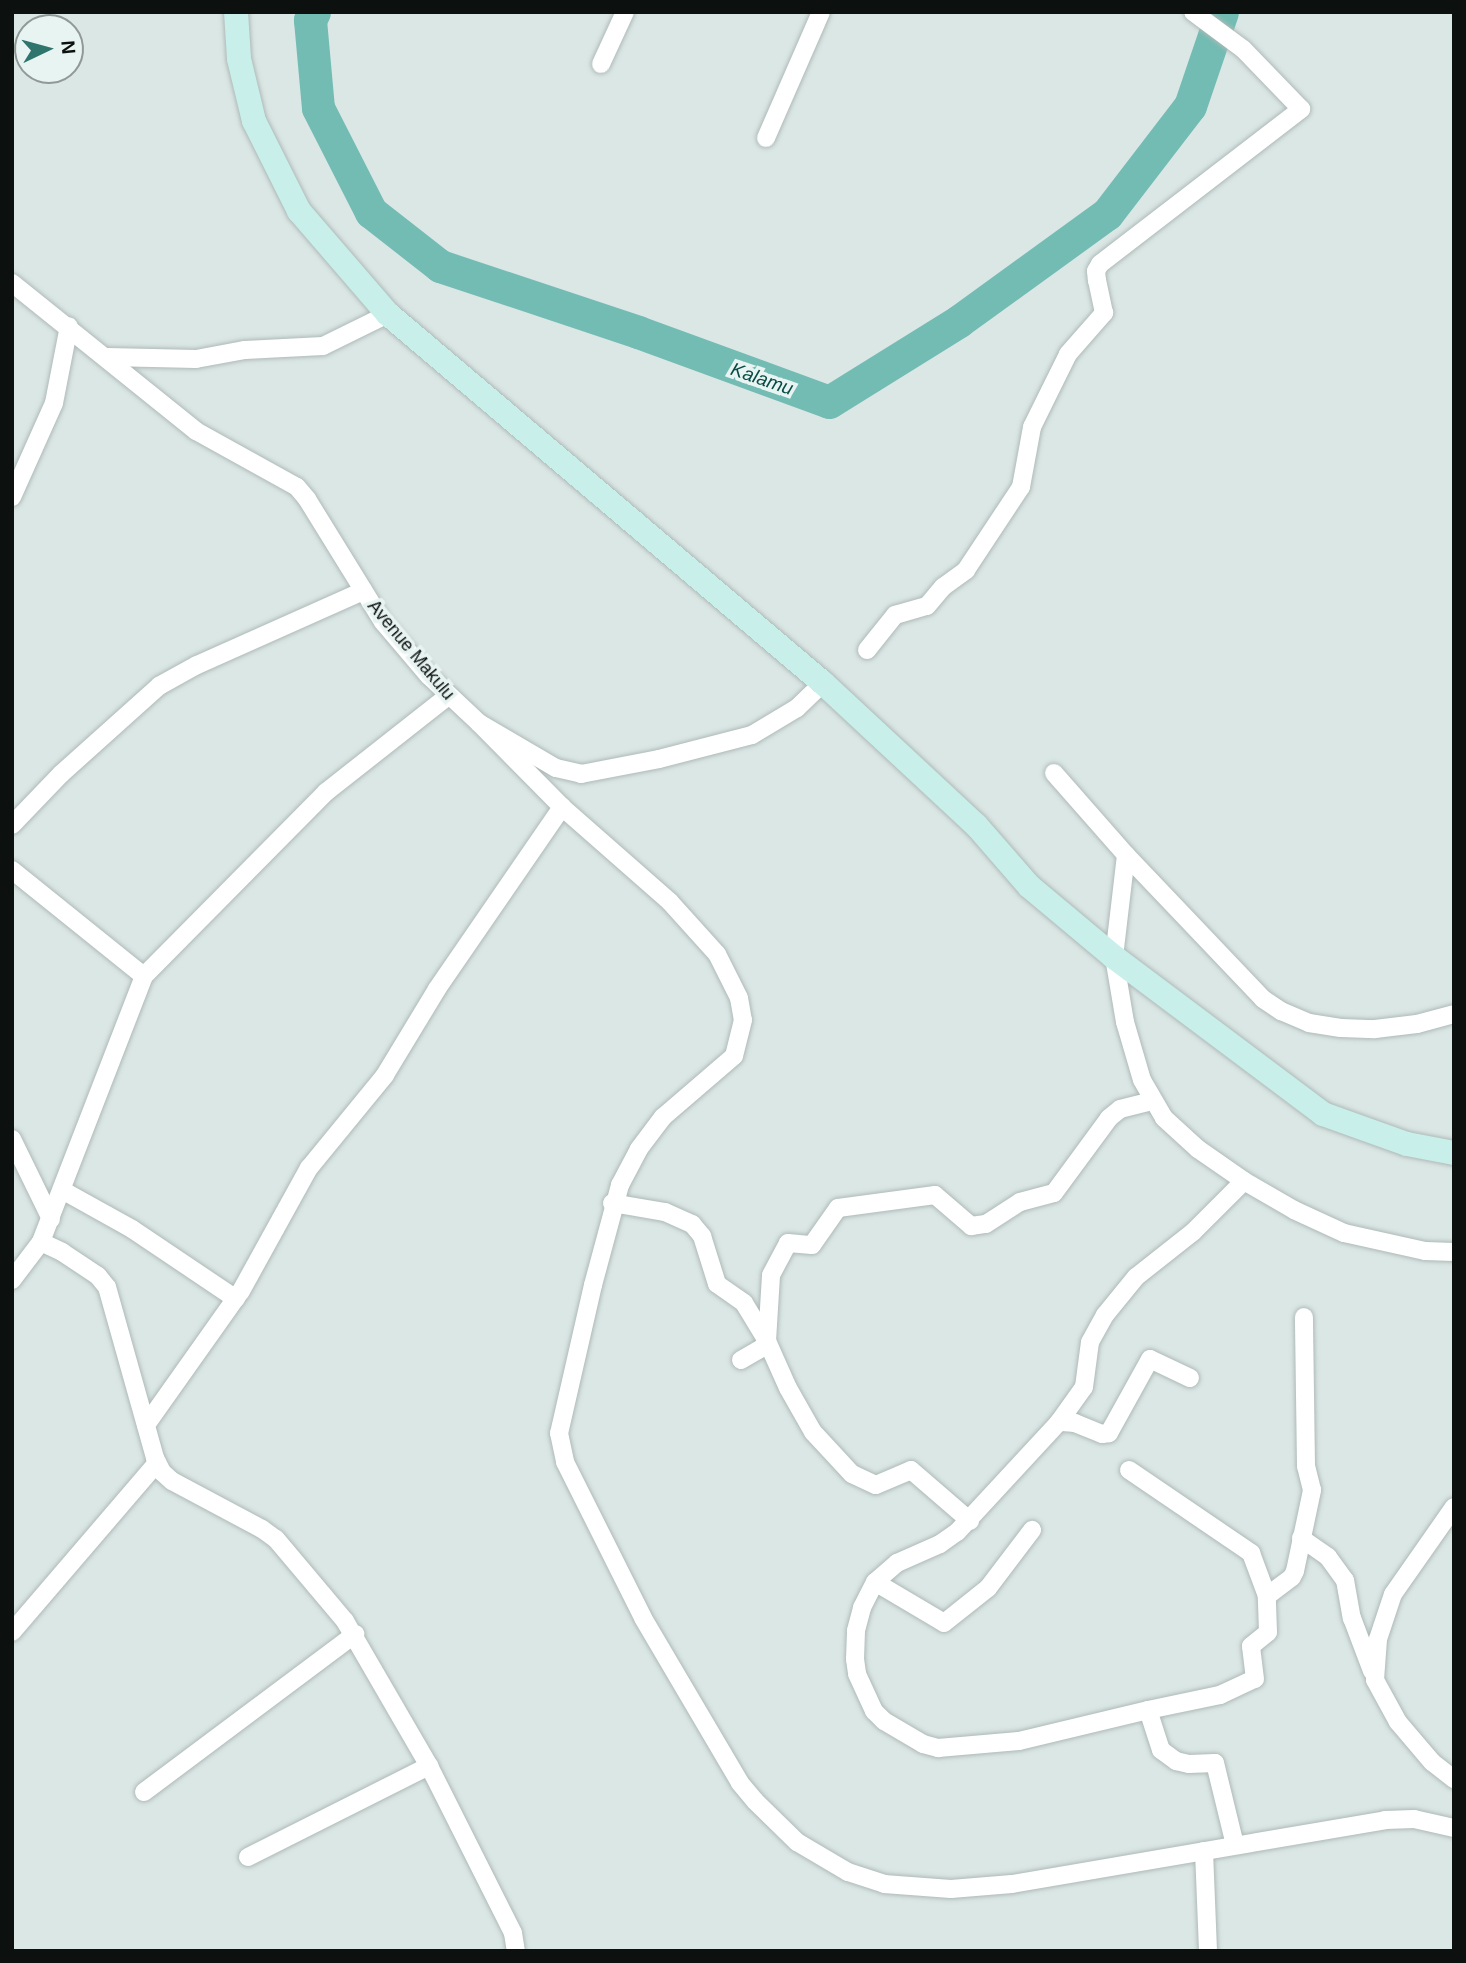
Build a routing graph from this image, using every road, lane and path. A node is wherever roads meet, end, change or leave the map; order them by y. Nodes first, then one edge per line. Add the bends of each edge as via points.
1 (236, 12) edge
2 (625, 12) edge
3 (821, 12) edge
4 (1194, 12) edge
5 (601, 64) dead end
6 (766, 138) dead end
7 (12, 283) edge
8 (29, 296) junction
9 (12, 305) edge
10 (388, 314) junction
11 (69, 326) junction
12 (108, 357) junction
13 (12, 497) edge
14 (363, 591) junction
15 (867, 650) dead end
16 (823, 683) junction
17 (448, 696) junction
18 (479, 723) junction
19 (1054, 774) dead end
20 (562, 807) junction
21 (12, 825) edge
22 (1126, 855) junction
23 (12, 870) edge
24 (1114, 957) junction
25 (144, 976) junction
26 (1454, 1014) edge
27 (1152, 1101) junction
28 (12, 1139) edge
29 (1454, 1153) edge
30 (1244, 1181) junction
31 (62, 1190) junction
32 (612, 1203) junction
33 (51, 1219) junction
34 (41, 1242) junction
35 (1454, 1252) edge
36 (12, 1280) edge
37 (236, 1299) junction
38 (1304, 1317) dead end
39 (767, 1340) junction
40 (741, 1360) dead end
41 (1190, 1378) dead end
42 (1059, 1422) junction
43 (146, 1425) junction
44 (157, 1463) junction
45 (1129, 1470) dead end
46 (1454, 1507) edge
47 (970, 1521) junction
48 (1032, 1530) dead end
49 (1301, 1538) junction
50 (875, 1583) junction
51 (1267, 1597) junction
52 (12, 1632) edge
53 (355, 1634) junction
54 (1375, 1680) junction
55 (1148, 1710) junction
56 (429, 1766) junction
57 (1454, 1779) edge
58 (144, 1791) dead end
59 (1454, 1828) edge
60 (1234, 1845) junction
61 (1205, 1851) junction
62 (248, 1857) dead end
63 (516, 1951) edge
64 (1208, 1951) edge

1 - 10 main road via 239,60 254,121 299,211
2 - 5 street
3 - 6 street
4 - 15 street via 1243,49 1301,108 1100,264 1096,271 1104,313 1068,354 1032,426 1021,487 966,570 927,607 895,615
7 - 8 street, Avenue Makulu
8 - 9 street
8 - 11 street, Avenue Makulu
10 - 12 street via 323,346 245,350 196,359
10 - 16 main road
11 - 12 street, Avenue Makulu
11 - 13 street via 54,403
12 - 14 street, Avenue Makulu via 195,431 297,487
14 - 17 street, Avenue Makulu via 383,622
14 - 21 street via 159,686
16 - 18 street, Avenue Makulu via 797,708 752,735 659,760 581,774 556,768
16 - 24 main road via 976,825 1029,886
17 - 18 street, Avenue Makulu
17 - 25 street via 326,792
18 - 20 street
19 - 22 street
20 - 32 street via 670,902 717,954 735,986 743,1020 734,1056 663,1117 639,1149
20 - 37 street via 437,989 385,1075 309,1168
22 - 24 street
22 - 26 street via 1263,999 1281,1011 1309,1023 1363,1029 1417,1024
23 - 25 street
24 - 27 street via 1125,1022
24 - 29 main road via 1323,1114 1407,1144
25 - 31 street
27 - 30 street via 1198,1149
27 - 39 street via 1120,1109 1109,1118 1054,1193 1020,1202 977,1227 935,1195 838,1208 812,1245 788,1243 771,1275
28 - 33 street
30 - 35 street via 1345,1233 1425,1251
30 - 42 street via 1193,1232 1136,1276 1105,1315 1090,1342 1084,1387
31 - 33 street
31 - 37 street via 132,1229
32 - 39 street via 665,1212 692,1224 702,1236 717,1284 744,1303
32 - 61 street via 559,1433 561,1448 643,1618 755,1801 797,1842 848,1872 884,1884 976,1889
33 - 34 street
34 - 36 street
34 - 43 street via 98,1276 107,1287
37 - 43 street
38 - 49 street via 1306,1465 1312,1490
39 - 40 street
39 - 47 street via 813,1432 852,1474 876,1485 911,1470
41 - 42 street via 1150,1359 1109,1433
42 - 47 street
43 - 44 street
44 - 52 street
44 - 53 street via 172,1481 276,1539
45 - 51 street via 1251,1553
46 - 54 street via 1393,1594 1378,1639
47 - 50 street via 940,1544 897,1563
48 - 50 street via 988,1588 944,1623
49 - 51 street via 1292,1577
49 - 54 street via 1328,1557 1345,1580 1352,1618
50 - 55 street via 856,1631 857,1674 874,1711 923,1744 955,1748 1020,1741
51 - 55 street via 1268,1632 1252,1642 1256,1675 1252,1682 1220,1695
53 - 56 street
53 - 58 street
54 - 57 street via 1398,1722 1432,1762
55 - 60 street via 1161,1750 1176,1762 1215,1763
56 - 62 street
56 - 63 street via 513,1933
59 - 60 street via 1414,1819 1385,1820
60 - 61 street
61 - 64 street

